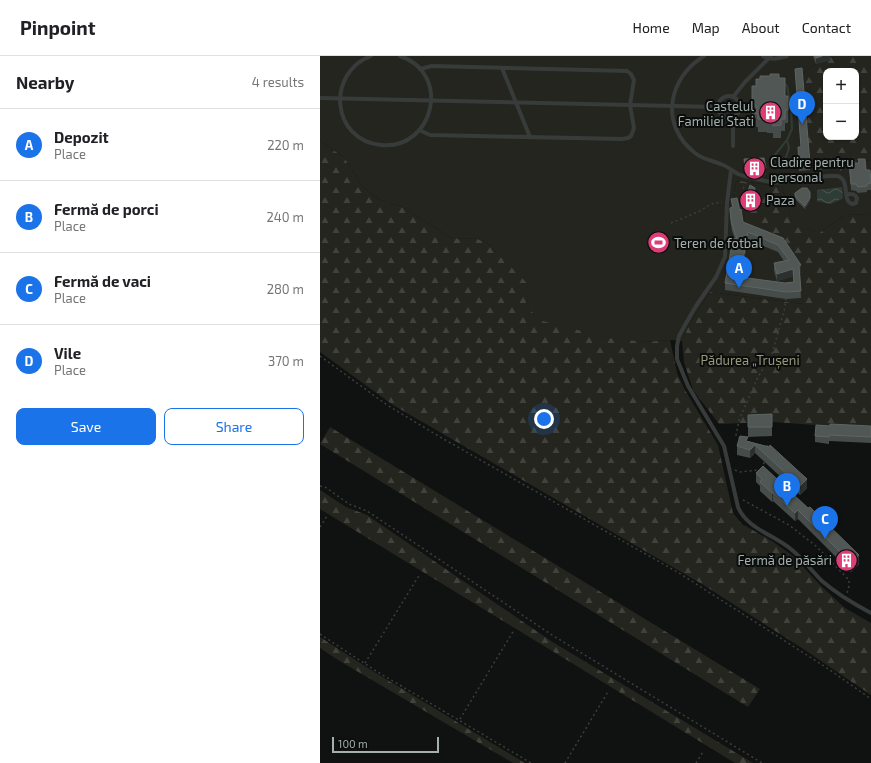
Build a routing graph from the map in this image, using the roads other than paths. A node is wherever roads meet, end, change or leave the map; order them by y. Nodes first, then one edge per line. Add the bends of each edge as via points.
1 (371, 56) edge
2 (400, 56) edge
3 (704, 56) edge
4 (763, 56) edge
5 (788, 56) edge
6 (769, 57) edge
7 (502, 68) junction
8 (420, 69) junction
9 (733, 96) junction
10 (320, 98) edge
11 (340, 99) junction
12 (431, 101) junction
13 (516, 103) junction
14 (630, 105) junction
15 (672, 106) junction
16 (718, 107) junction
17 (733, 118) junction
18 (419, 130) junction
19 (530, 137) junction
20 (733, 146) dead end
21 (731, 170) junction
22 (847, 194) dead end
23 (871, 613) edge

1 - 11 lane via 357,64 344,79
2 - 8 lane via 413,62
3 - 15 lane via 688,67 682,75 674,92
4 - 6 lane
5 - 6 lane via 774,59
6 - 9 lane
7 - 8 lane via 432,66
7 - 13 lane
7 - 14 lane via 627,71 634,80
8 - 12 lane via 429,84
9 - 16 lane via 720,100
9 - 17 lane via 741,105 739,113
10 - 11 lane
11 - 12 lane
11 - 18 lane via 341,113 352,132 370,143 391,145 402,142
12 - 13 lane
12 - 18 lane via 426,122
13 - 14 lane
13 - 19 lane
14 - 15 lane
14 - 19 lane via 634,128 628,138
15 - 16 lane
15 - 21 lane via 677,131 688,147 703,158
16 - 17 lane via 723,117
17 - 20 lane
18 - 19 lane via 430,135
21 - 22 lane via 776,182 837,176 844,181
21 - 23 lane via 725,257 722,267 679,336 676,346 677,359 688,386 724,446 741,514 792,550 845,599

